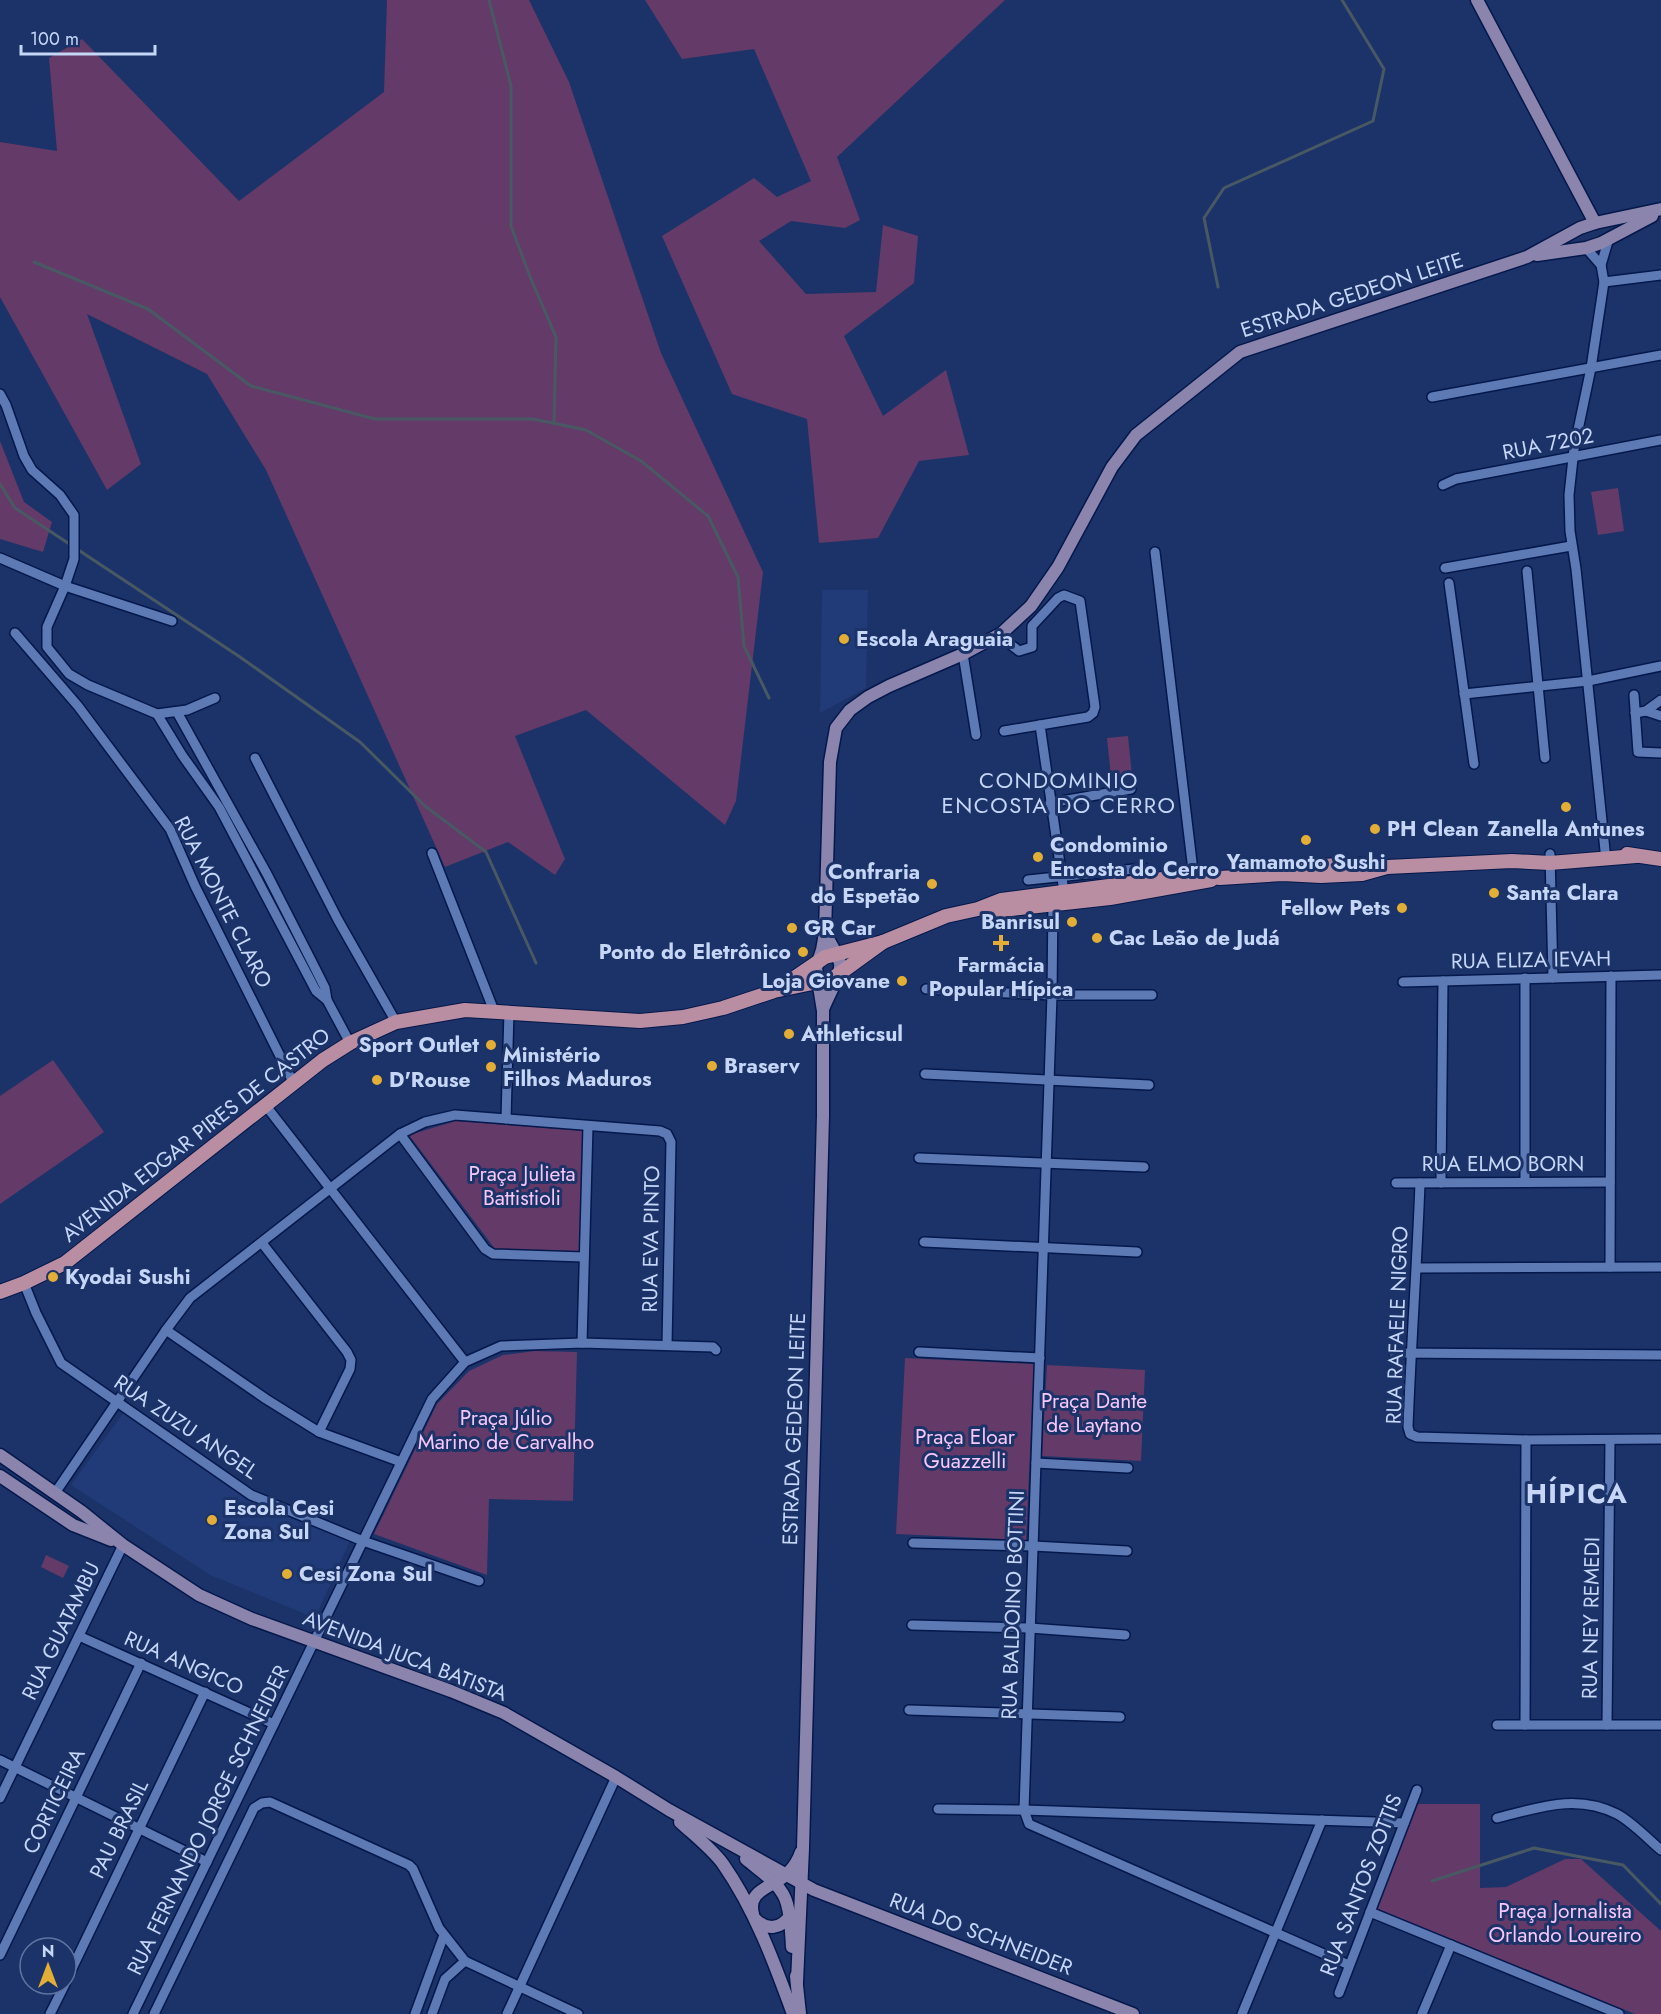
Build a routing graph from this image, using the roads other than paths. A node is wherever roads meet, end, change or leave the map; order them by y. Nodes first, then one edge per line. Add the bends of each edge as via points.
1 (1478, 0) edge
2 (1661, 210) edge
3 (1602, 222) junction
4 (1580, 228) junction
5 (1610, 238) junction
6 (1586, 248) junction
7 (1527, 257) junction
8 (1601, 265) junction
9 (1661, 274) edge
10 (1604, 282) junction
11 (1661, 355) edge
12 (1592, 368) junction
13 (0, 394) edge
14 (1432, 397) dead end
15 (1661, 440) edge
16 (1572, 458) junction
17 (1443, 485) dead end
18 (1571, 546) junction
19 (1155, 552) dead end
20 (0, 558) edge
21 (1446, 568) dead end
22 (1527, 572) dead end
23 (1449, 583) dead end
24 (65, 586) junction
25 (172, 621) dead end
26 (15, 633) dead end
27 (1010, 644) dead end
28 (963, 654) junction
29 (1661, 666) edge
30 (1588, 681) junction
31 (1538, 686) junction
32 (1464, 694) junction
33 (1634, 695) dead end
34 (215, 698) dead end
35 (1661, 700) edge
36 (1646, 711) junction
37 (177, 712) junction
38 (1635, 713) junction
39 (157, 714) junction
40 (1661, 716) edge
41 (1040, 725) junction
42 (1004, 731) dead end
43 (976, 735) dead end
44 (1661, 753) edge
45 (255, 758) dead end
46 (1545, 758) dead end
47 (1474, 764) dead end
48 (1131, 789) dead end
49 (1050, 803) junction
50 (432, 853) dead end
51 (1606, 855) junction
52 (1550, 859) junction
53 (1661, 859) edge
54 (1144, 868) dead end
55 (267, 874) junction
56 (1062, 876) junction
57 (256, 879) junction
58 (1028, 880) dead end
59 (1194, 880) junction
60 (1057, 896) junction
61 (825, 933) junction
62 (883, 942) junction
63 (836, 954) junction
64 (818, 962) junction
65 (839, 975) junction
66 (1661, 975) edge
67 (1611, 976) junction
68 (1525, 978) junction
69 (1553, 978) junction
70 (1443, 981) junction
71 (819, 982) junction
72 (1403, 982) dead end
73 (926, 989) dead end
74 (774, 991) junction
75 (1052, 995) junction
76 (1152, 995) dead end
77 (327, 1000) junction
78 (494, 1011) junction
79 (508, 1011) junction
80 (823, 1011) junction
81 (396, 1022) junction
82 (350, 1043) junction
83 (925, 1074) dead end
84 (1049, 1081) junction
85 (294, 1084) junction
86 (1149, 1085) dead end
87 (266, 1106) junction
88 (506, 1119) junction
89 (588, 1126) junction
90 (400, 1134) junction
91 (919, 1158) dead end
92 (1046, 1164) junction
93 (1144, 1167) dead end
94 (1525, 1182) junction
95 (1610, 1182) junction
96 (1396, 1183) dead end
97 (1420, 1183) junction
98 (1441, 1183) junction
99 (331, 1189) junction
100 (924, 1242) dead end
101 (262, 1243) junction
102 (1043, 1248) junction
103 (1137, 1252) dead end
104 (584, 1257) junction
105 (1661, 1267) edge
106 (1417, 1268) junction
107 (1610, 1268) junction
108 (24, 1283) junction
109 (0, 1292) edge
110 (166, 1330) junction
111 (582, 1343) junction
112 (667, 1345) junction
113 (716, 1350) dead end
114 (919, 1352) dead end
115 (1394, 1353) dead end
116 (1410, 1353) junction
117 (1661, 1355) edge
118 (1040, 1358) junction
119 (465, 1362) junction
120 (116, 1402) junction
121 (319, 1432) junction
122 (1661, 1439) edge
123 (1526, 1440) junction
124 (1610, 1440) junction
125 (0, 1455) edge
126 (401, 1462) junction
127 (1036, 1462) junction
128 (1128, 1468) dead end
129 (0, 1476) edge
130 (55, 1493) junction
131 (82, 1512) junction
132 (73, 1525) junction
133 (363, 1541) junction
134 (913, 1543) dead end
135 (123, 1545) junction
136 (1033, 1546) junction
137 (1127, 1551) dead end
138 (479, 1581) dead end
139 (912, 1625) dead end
140 (1030, 1628) junction
141 (1125, 1635) dead end
142 (79, 1636) junction
143 (314, 1642) junction
144 (141, 1663) junction
145 (205, 1692) junction
146 (909, 1710) dead end
147 (1027, 1713) junction
148 (1120, 1717) dead end
149 (274, 1724) junction
150 (1497, 1725) dead end
151 (1526, 1725) junction
152 (1608, 1725) junction
153 (1661, 1725) edge
154 (0, 1760) edge
155 (15, 1766) junction
156 (616, 1777) junction
157 (1417, 1790) dead end
158 (76, 1797) junction
159 (0, 1798) edge
160 (938, 1809) dead end
161 (669, 1810) junction
162 (1024, 1810) junction
163 (1497, 1818) dead end
164 (1322, 1820) junction
165 (1404, 1823) junction
166 (140, 1828) junction
167 (725, 1842) junction
168 (803, 1848) junction
169 (1661, 1850) edge
170 (207, 1862) junction
171 (787, 1875) junction
172 (774, 1883) junction
173 (801, 1883) junction
174 (814, 1890) junction
175 (800, 1900) junction
176 (1370, 1912) junction
177 (753, 1915) junction
178 (789, 1918) junction
179 (1275, 1933) junction
180 (444, 1935) junction
181 (1451, 1945) junction
182 (0, 1955) edge
183 (78, 1956) edge
184 (465, 1961) junction
185 (1349, 1965) junction
186 (797, 1982) junction
187 (519, 1987) junction
188 (1339, 1993) dead end
189 (59, 1996) edge
190 (50, 2014) edge
191 (134, 2014) edge
192 (153, 2014) edge
193 (415, 2014) edge
194 (432, 2014) edge
195 (507, 2014) edge
196 (578, 2014) edge
197 (793, 2014) edge
198 (800, 2014) edge
199 (1133, 2014) edge
200 (1242, 2014) edge
201 (1422, 2014) edge
202 (1619, 2014) edge

1 - 3 main road
2 - 3 main road, ESTRADA GEDEON LEITE
2 - 5 main road, ESTRADA GEDEON LEITE
3 - 4 main road, ESTRADA GEDEON LEITE
3 - 5 main road via 1611,226
4 - 6 main road via 1580,239
4 - 7 main road, ESTRADA GEDEON LEITE
5 - 6 main road, ESTRADA GEDEON LEITE
5 - 8 street
6 - 7 main road, ESTRADA GEDEON LEITE
6 - 8 street
7 - 28 main road, ESTRADA GEDEON LEITE via 1240,352 1136,435 1112,467 1058,567 1031,606 1002,633
8 - 10 street
9 - 10 street
10 - 12 street
11 - 12 street
12 - 14 street
12 - 16 street
13 - 24 street via 32,470 60,495 74,515 74,559
15 - 16 street, RUA 7202
16 - 17 street, RUA 7202 via 1456,479
16 - 18 street
18 - 21 street
18 - 30 street
19 - 59 street
20 - 24 street
22 - 31 street
23 - 32 street
24 - 25 street
24 - 39 street via 47,627 47,647 69,674
26 - 85 street, RUA MONTE CLARO via 78,706 170,829
27 - 41 street via 1019,651 1030,649 1032,626 1058,598 1064,595 1080,601 1095,707 1088,717
28 - 43 street
28 - 61 main road, ESTRADA GEDEON LEITE via 868,697 850,710 836,729 830,762
29 - 30 street
30 - 31 street
30 - 51 street
31 - 32 street
31 - 46 street
32 - 47 street
33 - 38 street
34 - 37 street
35 - 36 street
36 - 38 street
36 - 40 street
37 - 39 street
37 - 55 street
38 - 44 street via 1638,752
39 - 57 street via 219,807
41 - 42 street
41 - 49 street, RUA BALDOINO BOTTINI
45 - 81 street via 338,920
48 - 49 street
49 - 56 street, RUA BALDOINO BOTTINI
50 - 78 street
51 - 52 main road, AVENIDA EDGAR PIRES DE CASTRO
51 - 53 main road, AVENIDA EDGAR PIRES DE CASTRO
52 - 59 main road, AVENIDA EDGAR PIRES DE CASTRO via 1387,867 1362,874 1320,871
52 - 69 street
54 - 56 street
55 - 57 street
55 - 77 street
56 - 58 street
56 - 60 street, RUA BALDOINO BOTTINI
57 - 77 street via 316,991
59 - 60 main road, AVENIDA EDGAR PIRES DE CASTRO via 1110,898
60 - 62 main road, AVENIDA EDGAR PIRES DE CASTRO via 1003,910 978,909 946,916
60 - 75 street, RUA BALDOINO BOTTINI
61 - 63 main road, ESTRADA GEDEON LEITE
61 - 64 main road, ESTRADA GEDEON LEITE
62 - 63 main road, AVENIDA EDGAR PIRES DE CASTRO
62 - 65 main road, AVENIDA EDGAR PIRES DE CASTRO
63 - 64 main road, AVENIDA EDGAR PIRES DE CASTRO
63 - 65 main road, ESTRADA GEDEON LEITE
64 - 71 main road, ESTRADA GEDEON LEITE
64 - 74 main road, AVENIDA EDGAR PIRES DE CASTRO
65 - 71 main road, AVENIDA EDGAR PIRES DE CASTRO
65 - 80 main road, ESTRADA GEDEON LEITE
66 - 67 street, RUA ELIZA IEVAH
67 - 69 street, RUA ELIZA IEVAH
67 - 95 street
68 - 69 street, RUA ELIZA IEVAH
68 - 70 street, RUA ELIZA IEVAH
68 - 94 street
70 - 72 street, RUA ELIZA IEVAH
70 - 98 street
71 - 74 main road, AVENIDA EDGAR PIRES DE CASTRO
71 - 80 main road, ESTRADA GEDEON LEITE
73 - 75 street
74 - 79 main road, AVENIDA EDGAR PIRES DE CASTRO via 683,1017 640,1021
75 - 76 street
75 - 84 street, RUA BALDOINO BOTTINI
77 - 82 street
78 - 79 main road, AVENIDA EDGAR PIRES DE CASTRO
78 - 81 main road, AVENIDA EDGAR PIRES DE CASTRO via 465,1010
79 - 88 street
80 - 168 main road, ESTRADA GEDEON LEITE
81 - 82 main road, AVENIDA EDGAR PIRES DE CASTRO
82 - 85 main road, AVENIDA EDGAR PIRES DE CASTRO
83 - 84 street
84 - 86 street
84 - 92 street, RUA BALDOINO BOTTINI
85 - 87 main road, AVENIDA EDGAR PIRES DE CASTRO
87 - 99 street
87 - 108 main road, AVENIDA EDGAR PIRES DE CASTRO via 65,1263
88 - 89 street
88 - 90 street via 455,1115 425,1122
89 - 104 street
89 - 112 street, RUA EVA PINTO via 660,1131 671,1142
90 - 99 street
90 - 104 street via 485,1250 493,1254
91 - 92 street
92 - 93 street
92 - 102 street, RUA BALDOINO BOTTINI
94 - 95 street, RUA ELMO BORN
94 - 98 street, RUA ELMO BORN
95 - 107 street
96 - 97 street, RUA ELMO BORN
97 - 98 street, RUA ELMO BORN
97 - 106 street, RUA RAFAELE NIGRO
99 - 101 street
99 - 119 street
100 - 102 street
101 - 110 street via 190,1298
101 - 121 street via 351,1360
102 - 103 street
102 - 118 street, RUA BALDOINO BOTTINI
104 - 111 street
105 - 107 street
106 - 107 street
106 - 116 street, RUA RAFAELE NIGRO
108 - 109 main road, AVENIDA EDGAR PIRES DE CASTRO
108 - 120 street, RUA ZUZU ANGEL via 61,1363
110 - 120 street
110 - 121 street
111 - 112 street
111 - 119 street via 501,1346
112 - 113 street
114 - 118 street
115 - 116 street
116 - 117 street
116 - 123 street, RUA RAFAELE NIGRO via 1410,1434
118 - 127 street, RUA BALDOINO BOTTINI
119 - 126 street, RUA FERNANDO JORGE SCHNEIDER via 432,1400
120 - 130 street
120 - 133 street, RUA ZUZU ANGEL via 251,1495
121 - 126 street
122 - 124 street, RUA RAFAELE NIGRO
123 - 124 street, RUA RAFAELE NIGRO
123 - 151 street
124 - 152 street, RUA NEY REMEDI
125 - 130 main road, AVENIDA JUCA BATISTA
126 - 133 street, RUA FERNANDO JORGE SCHNEIDER
127 - 128 street
127 - 136 street, RUA BALDOINO BOTTINI
129 - 132 main road, AVENIDA JUCA BATISTA
130 - 131 main road, AVENIDA JUCA BATISTA
131 - 132 main road via 84,1521
131 - 135 main road, AVENIDA JUCA BATISTA
132 - 135 main road, AVENIDA JUCA BATISTA
133 - 138 street, RUA ZUZU ANGEL
133 - 143 street, RUA FERNANDO JORGE SCHNEIDER
134 - 136 street
135 - 142 street, RUA GUATAMBU
135 - 143 main road, AVENIDA JUCA BATISTA via 199,1595
136 - 137 street
136 - 140 street, RUA BALDOINO BOTTINI
139 - 140 street
140 - 141 street
140 - 147 street, RUA BALDOINO BOTTINI
142 - 144 street, RUA ANGICO
142 - 155 street, RUA GUATAMBU
143 - 149 street, RUA FERNANDO JORGE SCHNEIDER
143 - 156 main road, AVENIDA JUCA BATISTA via 504,1713
144 - 145 street, RUA ANGICO
144 - 158 street, CORTICEIRA
145 - 149 street, RUA ANGICO
145 - 166 street, PAU BRASIL
146 - 147 street
147 - 148 street
147 - 162 street, RUA BALDOINO BOTTINI
149 - 170 street, RUA FERNANDO JORGE SCHNEIDER
150 - 151 street
151 - 152 street
152 - 153 street
154 - 155 street
155 - 158 street
155 - 159 street, RUA GUATAMBU
156 - 161 main road, AVENIDA JUCA BATISTA
156 - 187 street
157 - 165 street, RUA SANTOS ZOTTIS
158 - 166 street
158 - 182 street, CORTICEIRA
160 - 162 street
161 - 167 main road, AVENIDA JUCA BATISTA
161 - 177 main road, AVENIDA JUCA BATISTA via 722,1863
162 - 164 street
162 - 179 street via 1029,1824
163 - 169 street via 1560,1803 1585,1803 1617,1814
164 - 165 street
164 - 179 street
165 - 176 street, RUA SANTOS ZOTTIS
166 - 170 street
166 - 183 street, PAU BRASIL
167 - 171 main road, AVENIDA JUCA BATISTA
167 - 172 main road, AVENIDA JUCA BATISTA
168 - 171 main road, ESTRADA GEDEON LEITE
168 - 173 main road, ESTRADA GEDEON LEITE
170 - 191 street, RUA FERNANDO JORGE SCHNEIDER
171 - 172 main road
171 - 173 main road, AVENIDA JUCA BATISTA
172 - 177 main road via 754,1898
172 - 178 main road, AVENIDA JUCA BATISTA via 783,1894
173 - 174 main road, RUA DO SCHNEIDER
173 - 175 main road, ESTRADA GEDEON LEITE
174 - 175 main road via 806,1892
174 - 199 main road, RUA DO SCHNEIDER
175 - 178 main road
175 - 186 main road, AVENIDA JUCA BATISTA
176 - 181 street
176 - 185 street, RUA SANTOS ZOTTIS
177 - 178 main road via 767,1927 778,1926
177 - 197 main road, AVENIDA JUCA BATISTA
178 - 186 main road, AVENIDA JUCA BATISTA
179 - 185 street
179 - 200 street
180 - 184 street
180 - 192 street via 409,1865 280,1805 262,1803 254,1808
180 - 193 street
181 - 201 street
181 - 202 street
184 - 187 street
184 - 194 street via 445,1979
185 - 188 street, RUA SANTOS ZOTTIS
186 - 198 main road, AVENIDA JUCA BATISTA
187 - 195 street
187 - 196 street
189 - 190 street, PAU BRASIL

